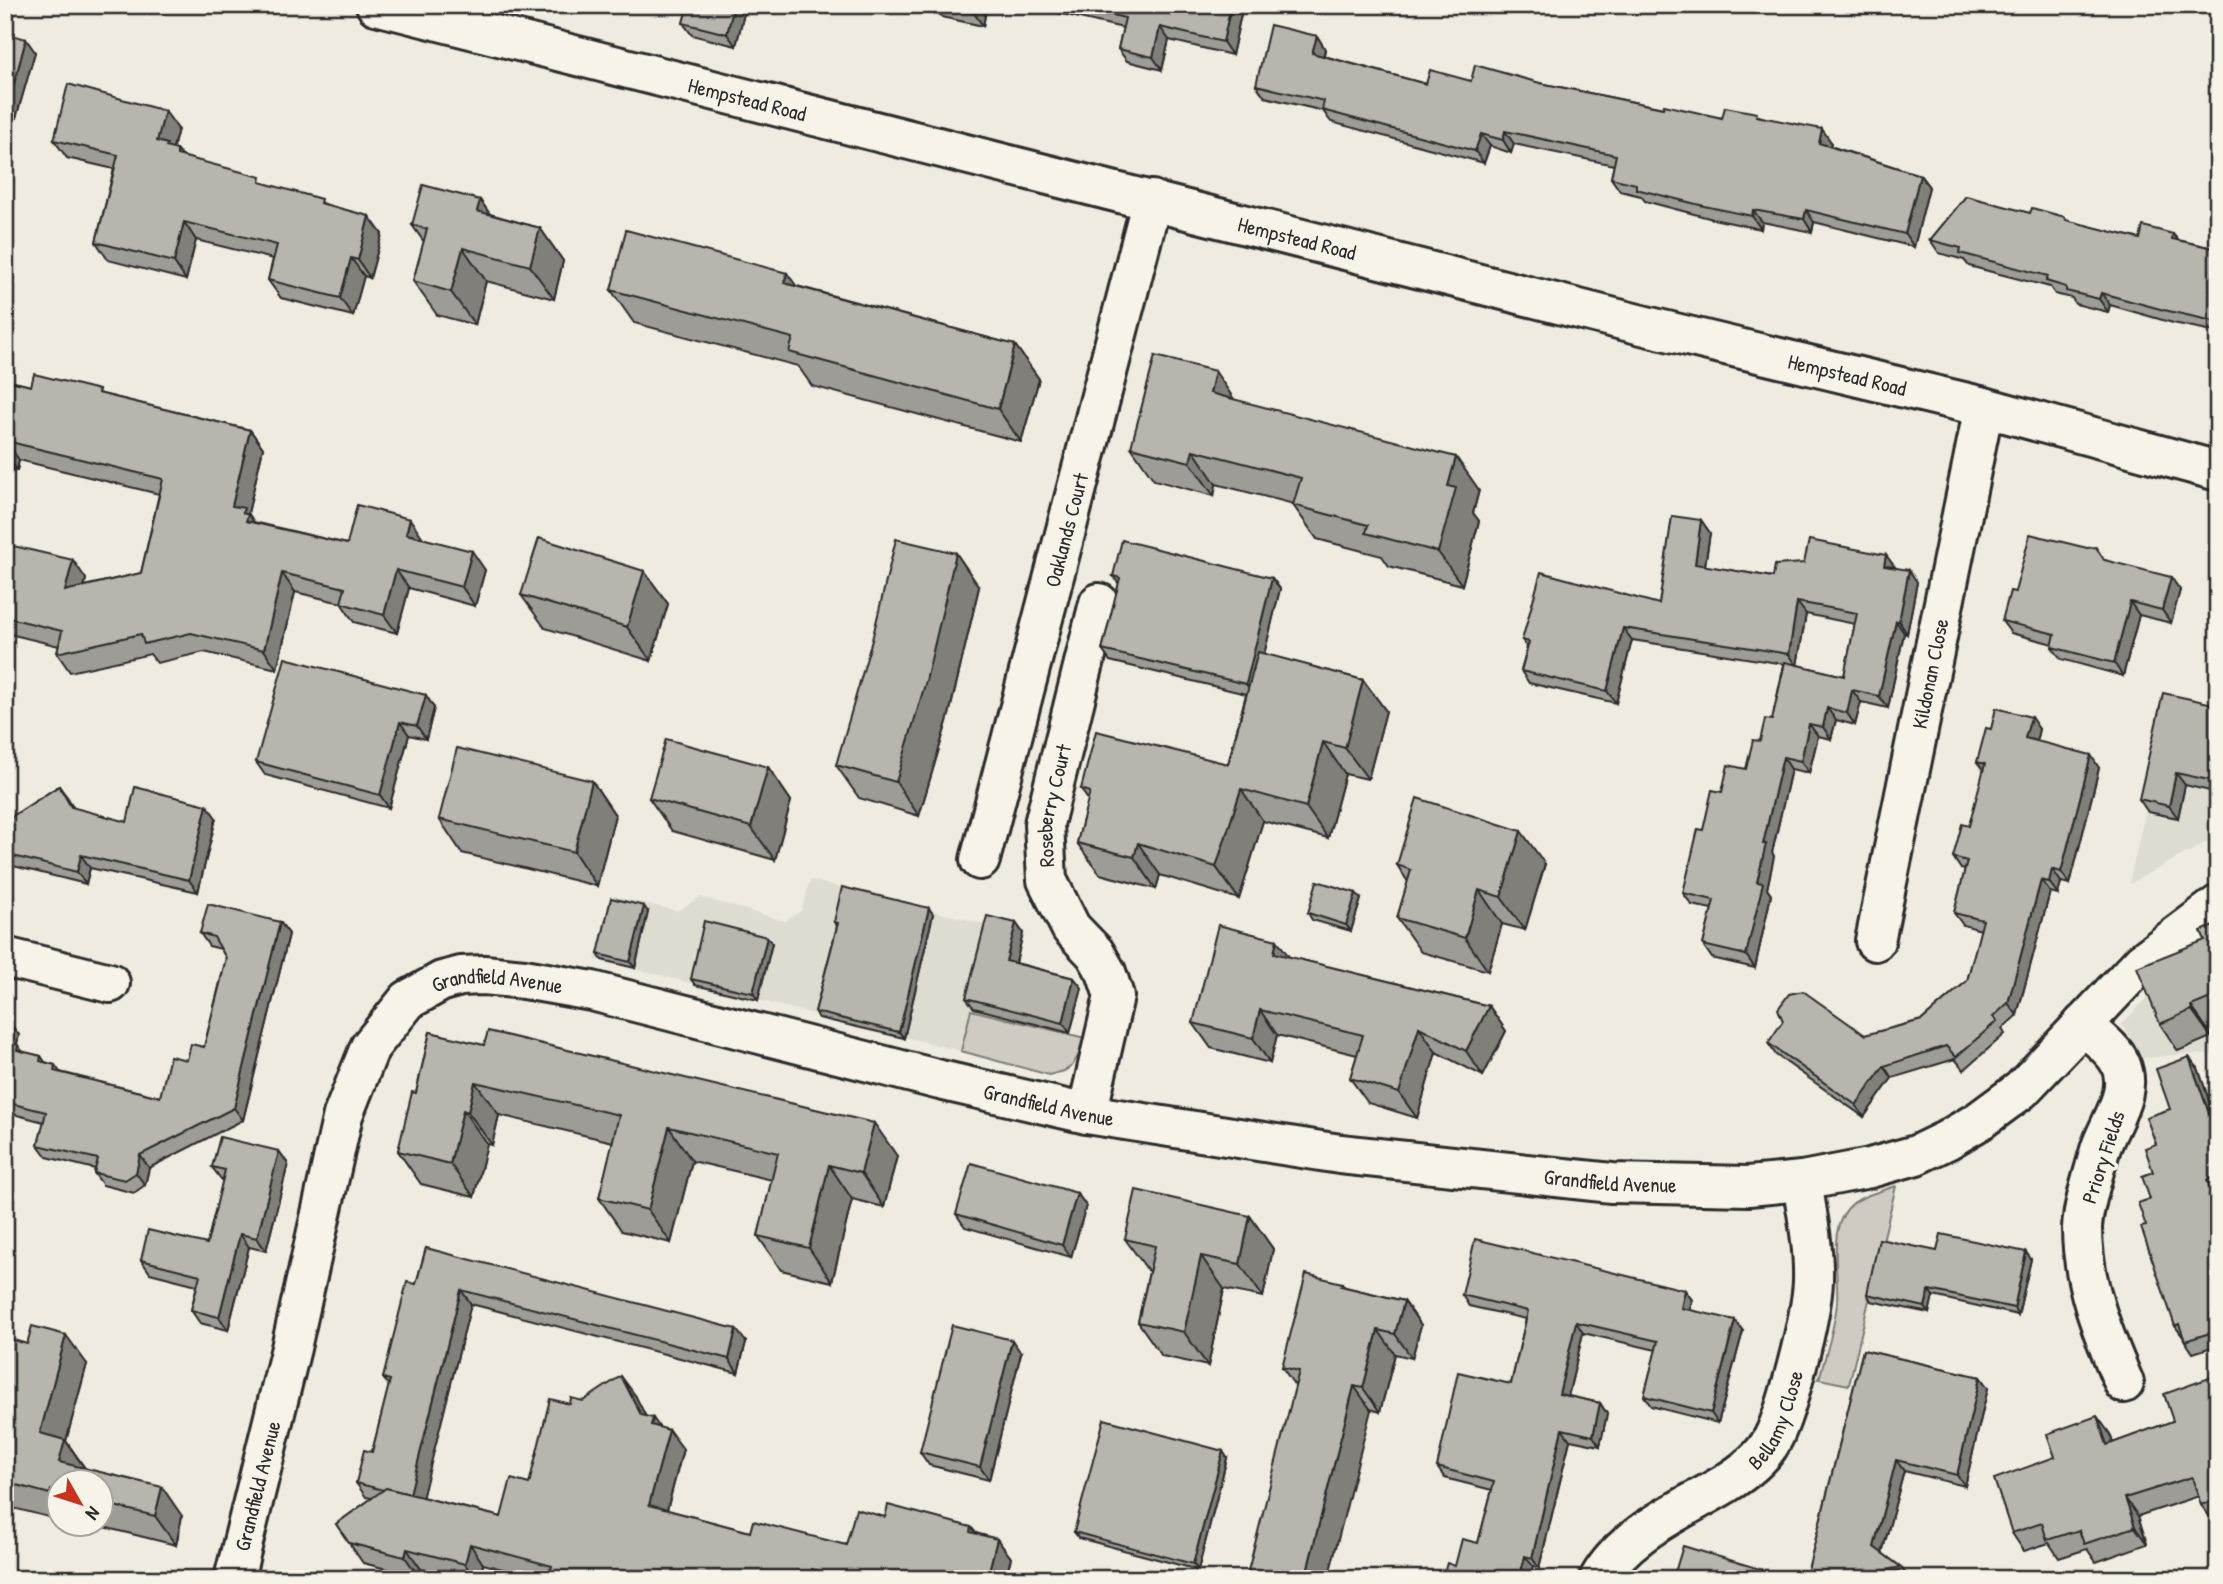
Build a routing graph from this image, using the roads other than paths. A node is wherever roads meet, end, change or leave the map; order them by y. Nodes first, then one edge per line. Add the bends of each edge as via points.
1 (376, 5) edge
2 (1152, 200) junction
3 (1984, 407) junction
4 (2218, 471) edge
5 (1099, 603) dead end
6 (980, 860) dead end
7 (2218, 905) edge
8 (1875, 941) dead end
9 (5, 957) edge
10 (110, 983) dead end
11 (2083, 1024) junction
12 (1087, 1114) junction
13 (1802, 1181) junction
14 (2124, 1383) dead end
15 (234, 1579) edge
16 (1599, 1579) edge

1 - 2 street, Hempstead Road
2 - 3 street, Hempstead Road
2 - 6 street, Oaklands Court
3 - 4 street, Hempstead Road
3 - 8 street, Kildonan Close
5 - 12 street, Roseberry Court via 1044,824 1047,880 1071,928 1101,963 1114,996
7 - 11 street, Grandfield Avenue via 2142,962
9 - 10 street
11 - 13 street, Grandfield Avenue via 2021,1090 1948,1140 1870,1168
11 - 14 street, Priory Fields via 2115,1055 2124,1080 2118,1113 2101,1147 2082,1226 2098,1321
12 - 13 street, Grandfield Avenue via 1340,1154 1612,1183 1748,1186
12 - 15 street, Grandfield Avenue via 592,991 484,975 442,981 408,1000 375,1039 343,1115
13 - 16 street, Bellamy Close via 1813,1284 1779,1427 1770,1445 1727,1483 1639,1536

